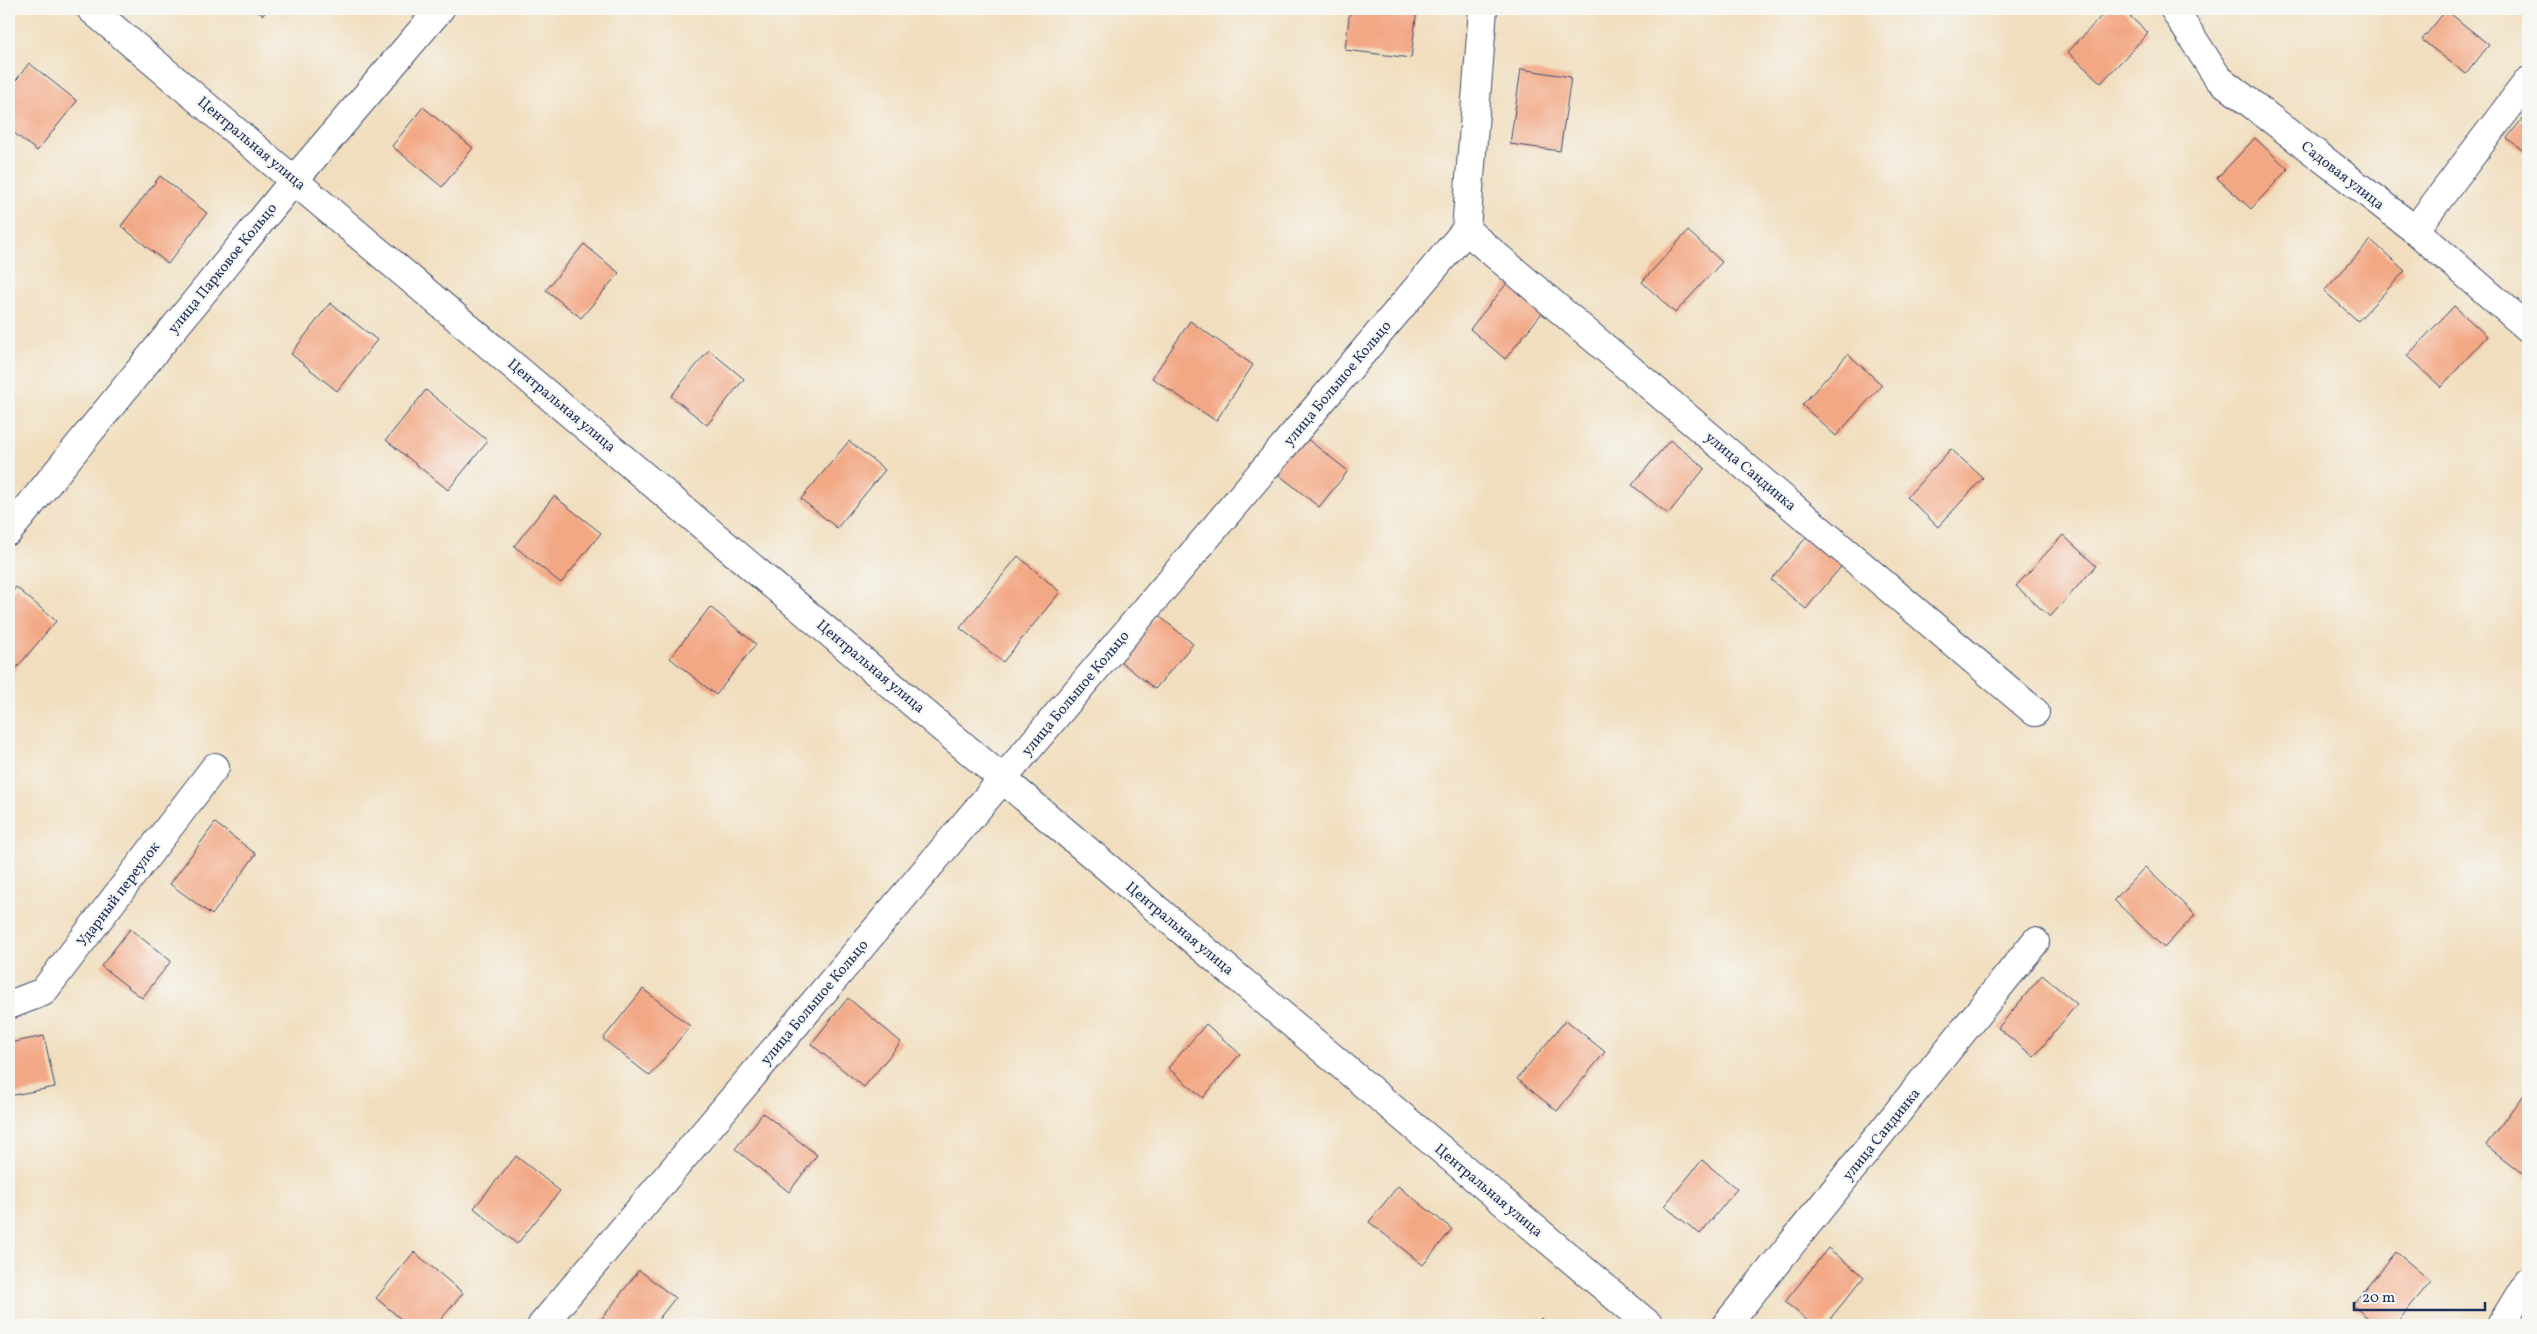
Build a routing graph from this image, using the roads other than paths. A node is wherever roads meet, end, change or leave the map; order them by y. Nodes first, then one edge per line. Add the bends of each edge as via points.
1 (92, 9) edge
2 (440, 9) edge
3 (1483, 9) edge
4 (2174, 9) edge
5 (2528, 81) edge
6 (295, 179) junction
7 (1466, 230) junction
8 (2414, 230) junction
9 (2528, 328) edge
10 (9, 531) edge
11 (2035, 712) dead end
12 (215, 767) dead end
13 (1003, 778) junction
14 (2035, 942) dead end
15 (9, 1005) edge
16 (2528, 1281) edge
17 (542, 1325) edge
18 (1649, 1325) edge
19 (1726, 1325) edge
20 (2501, 1325) edge

1 - 6 street, Центральная улица
2 - 6 street, улица Парковое Кольцо
3 - 7 street
4 - 8 street, Садовая улица via 2218,78
5 - 8 street
6 - 10 street, улица Парковое Кольцо
6 - 13 street, Центральная улица
7 - 11 street, улица Сандинка
7 - 13 street, улица Большое Кольцо
8 - 9 street, Садовая улица
12 - 15 street, Ударный переулок via 43,992
13 - 17 street, улица Большое Кольцо
13 - 18 street, Центральная улица
14 - 19 street, улица Сандинка
16 - 20 street

